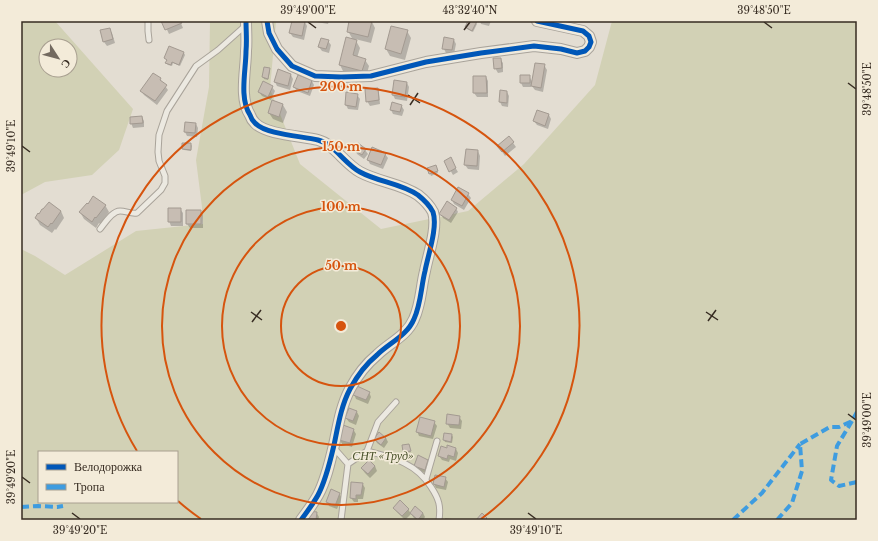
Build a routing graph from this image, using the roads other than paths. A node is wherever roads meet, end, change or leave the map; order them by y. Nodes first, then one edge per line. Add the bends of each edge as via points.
1 (148, 21) edge
2 (267, 21) edge
3 (537, 21) edge
4 (246, 23) edge
5 (149, 40) dead end
6 (100, 228) dead end
7 (396, 402) dead end
8 (437, 441) dead end
9 (333, 447) junction
10 (368, 452) junction
11 (348, 464) junction
12 (426, 479) junction
13 (301, 520) edge
14 (341, 520) edge
15 (439, 520) edge

1 - 5 lane
2 - 3 street via 269,33 277,49 292,66 315,76 371,76 426,62 534,46 577,54 589,47 589,36 583,31
4 - 6 lane via 218,50 196,66 167,111 159,136 158,161 165,176 161,190 137,213 116,212
4 - 9 street via 244,102 248,114 256,124 268,130 320,140 360,172 403,187 419,196 428,205 434,220 414,320 409,328 376,355 358,376 343,404
7 - 10 lane via 378,422
8 - 12 lane
9 - 11 lane
9 - 13 street via 318,494
10 - 11 lane
10 - 12 lane via 393,458
11 - 14 lane
12 - 15 lane via 440,505

